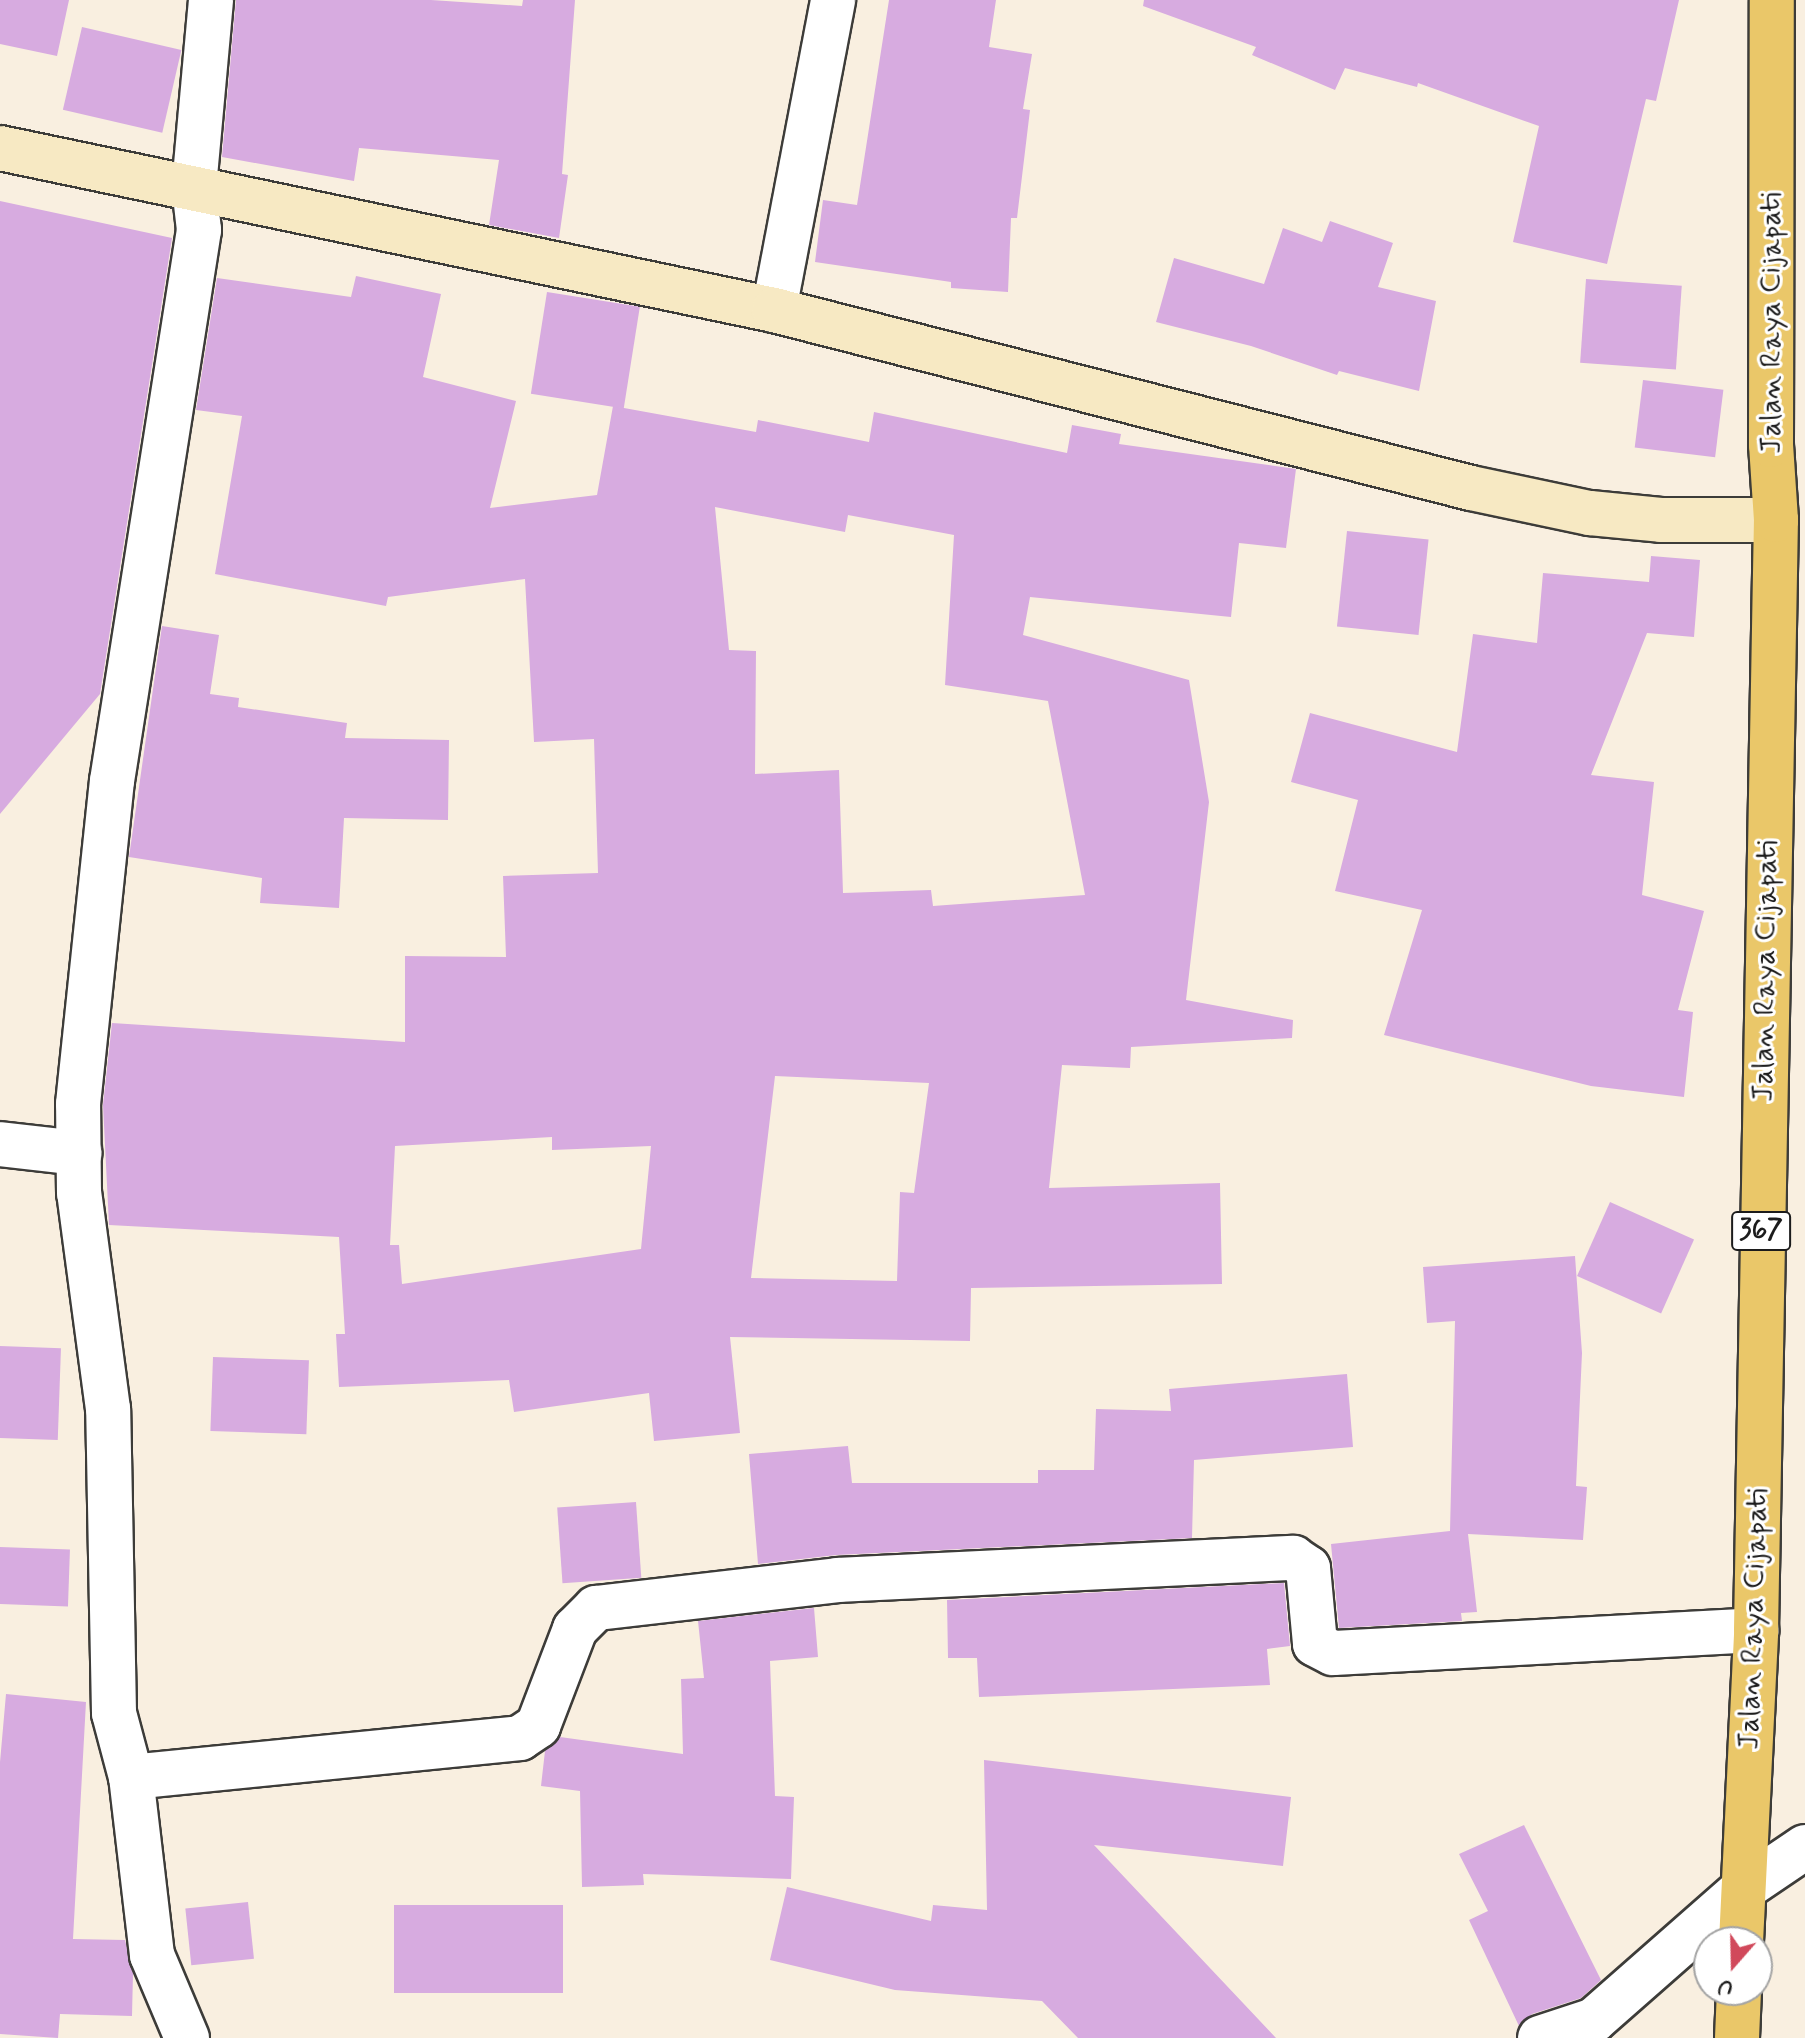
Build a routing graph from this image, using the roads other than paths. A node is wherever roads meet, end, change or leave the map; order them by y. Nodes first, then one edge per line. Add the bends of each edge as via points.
1 (211, 0) edge
2 (833, 0) edge
3 (1772, 0) edge
4 (0, 148) edge
5 (194, 187) junction
6 (774, 310) junction
7 (1791, 521) edge
8 (0, 1144) edge
9 (79, 1153) junction
10 (1756, 1630) junction
11 (131, 1777) junction
12 (1805, 1847) edge
13 (1743, 1889) junction
14 (1742, 1926) edge
15 (1738, 2006) edge
16 (187, 2038) edge
17 (1540, 2038) edge
18 (1737, 2038) edge

1 - 5 street
2 - 6 street
3 - 7 main road, Jalan Raya Cijapati / 367 via 1771,445
4 - 5 street
5 - 6 street
5 - 9 street via 199,230 99,889 78,1104
6 - 7 street via 1531,501 1661,520
7 - 10 main road, Jalan Raya Cijapati / 367
8 - 9 street
9 - 11 street via 79,1193 108,1409 114,1713
10 - 11 street via 1333,1653 1315,1644 1308,1568 1293,1558 837,1580 596,1608 575,1629 538,1726 520,1738
10 - 13 main road, Jalan Raya Cijapati / 367
11 - 16 street via 152,1955
12 - 13 street
13 - 14 main road, Jalan Raya Cijapati / 367
13 - 17 street via 1594,2020
15 - 18 main road

